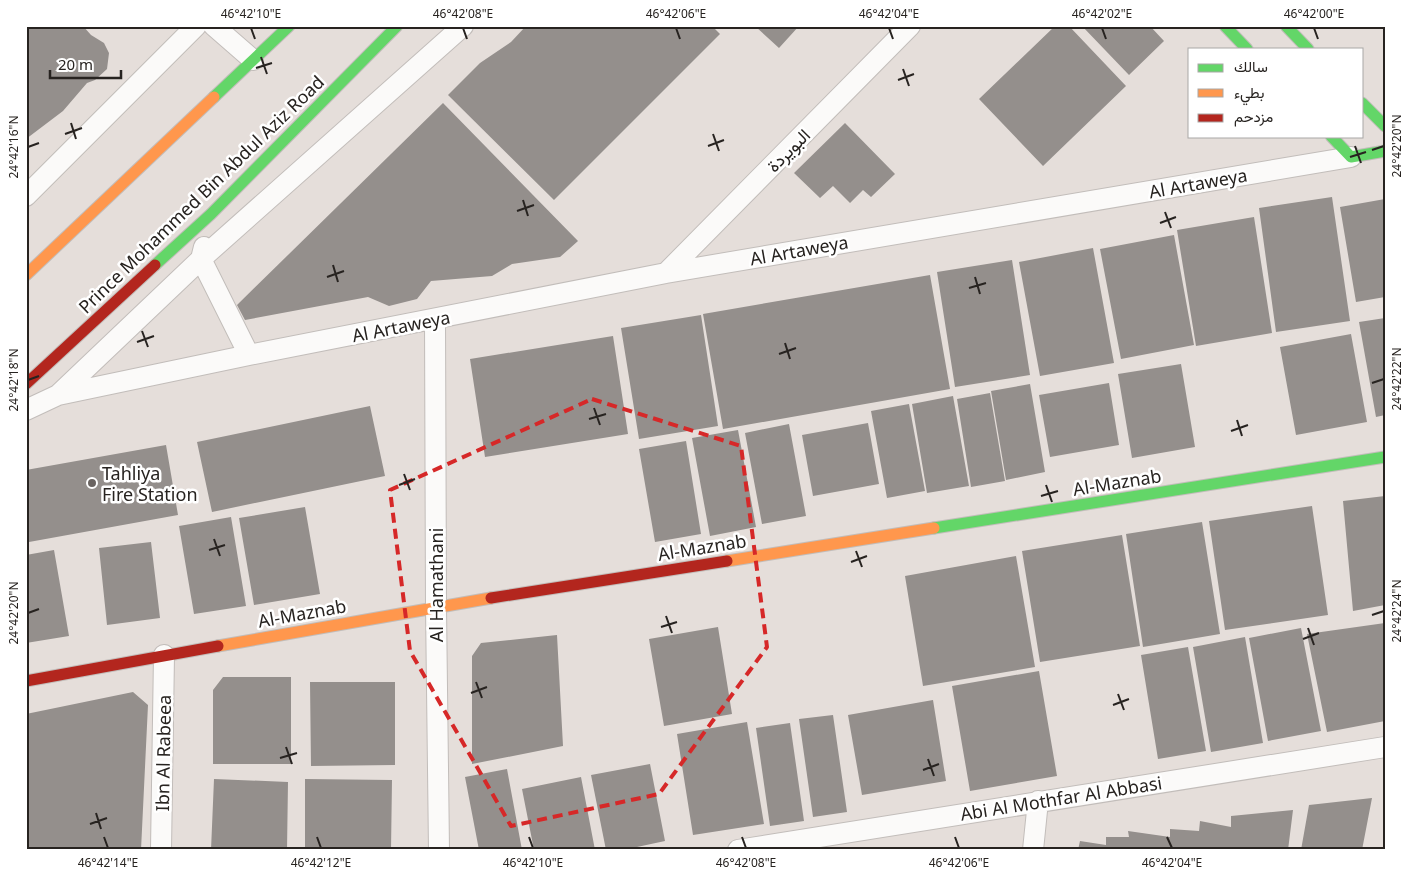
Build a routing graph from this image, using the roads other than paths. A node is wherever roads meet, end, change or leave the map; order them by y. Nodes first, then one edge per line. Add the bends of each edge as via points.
1 (196, 26) edge
2 (214, 26) edge
3 (289, 26) edge
4 (397, 26) edge
5 (463, 26) edge
6 (910, 26) edge
7 (1225, 26) edge
8 (1286, 26) edge
9 (1246, 48) edge
10 (1307, 48) edge
11 (253, 60) junction
12 (1364, 105) edge
13 (1385, 126) edge
14 (1333, 138) edge
15 (1385, 151) edge
16 (1351, 157) junction
17 (26, 196) edge
18 (211, 214) junction
19 (201, 259) junction
20 (666, 273) junction
21 (26, 275) edge
22 (435, 319) junction
23 (249, 355) junction
24 (26, 384) edge
25 (58, 395) junction
26 (26, 410) edge
27 (1385, 457) edge
28 (436, 607) junction
29 (164, 655) junction
30 (26, 681) edge
31 (1385, 747) edge
32 (1038, 801) junction
33 (161, 850) edge
34 (439, 850) edge
35 (738, 850) edge
36 (1033, 850) edge

1 - 17 street
2 - 11 street
3 - 11 street
4 - 18 street, Prince Mohammed Bin Abdul Aziz Road
5 - 19 street
6 - 20 street, البويردة
7 - 9 street
8 - 10 street
11 - 21 street
12 - 13 street
14 - 16 street
15 - 16 street
16 - 20 street, Al Artaweya
18 - 19 street
18 - 24 street, Prince Mohammed Bin Abdul Aziz Road
19 - 23 street
19 - 25 street
20 - 22 street, Al Artaweya
22 - 23 street, Al Artaweya
22 - 28 street, Al Hamathani
23 - 25 street, Al Artaweya
25 - 26 street
27 - 28 street, Al-Maznab
28 - 29 street, Al-Maznab
28 - 34 street, Al Hamathani
29 - 30 street, Al-Maznab
29 - 33 street, Ibn Al Rabeea
31 - 32 street, Abi Al Mothfar Al Abbasi
32 - 35 street, Abi Al Mothfar Al Abbasi
32 - 36 street

